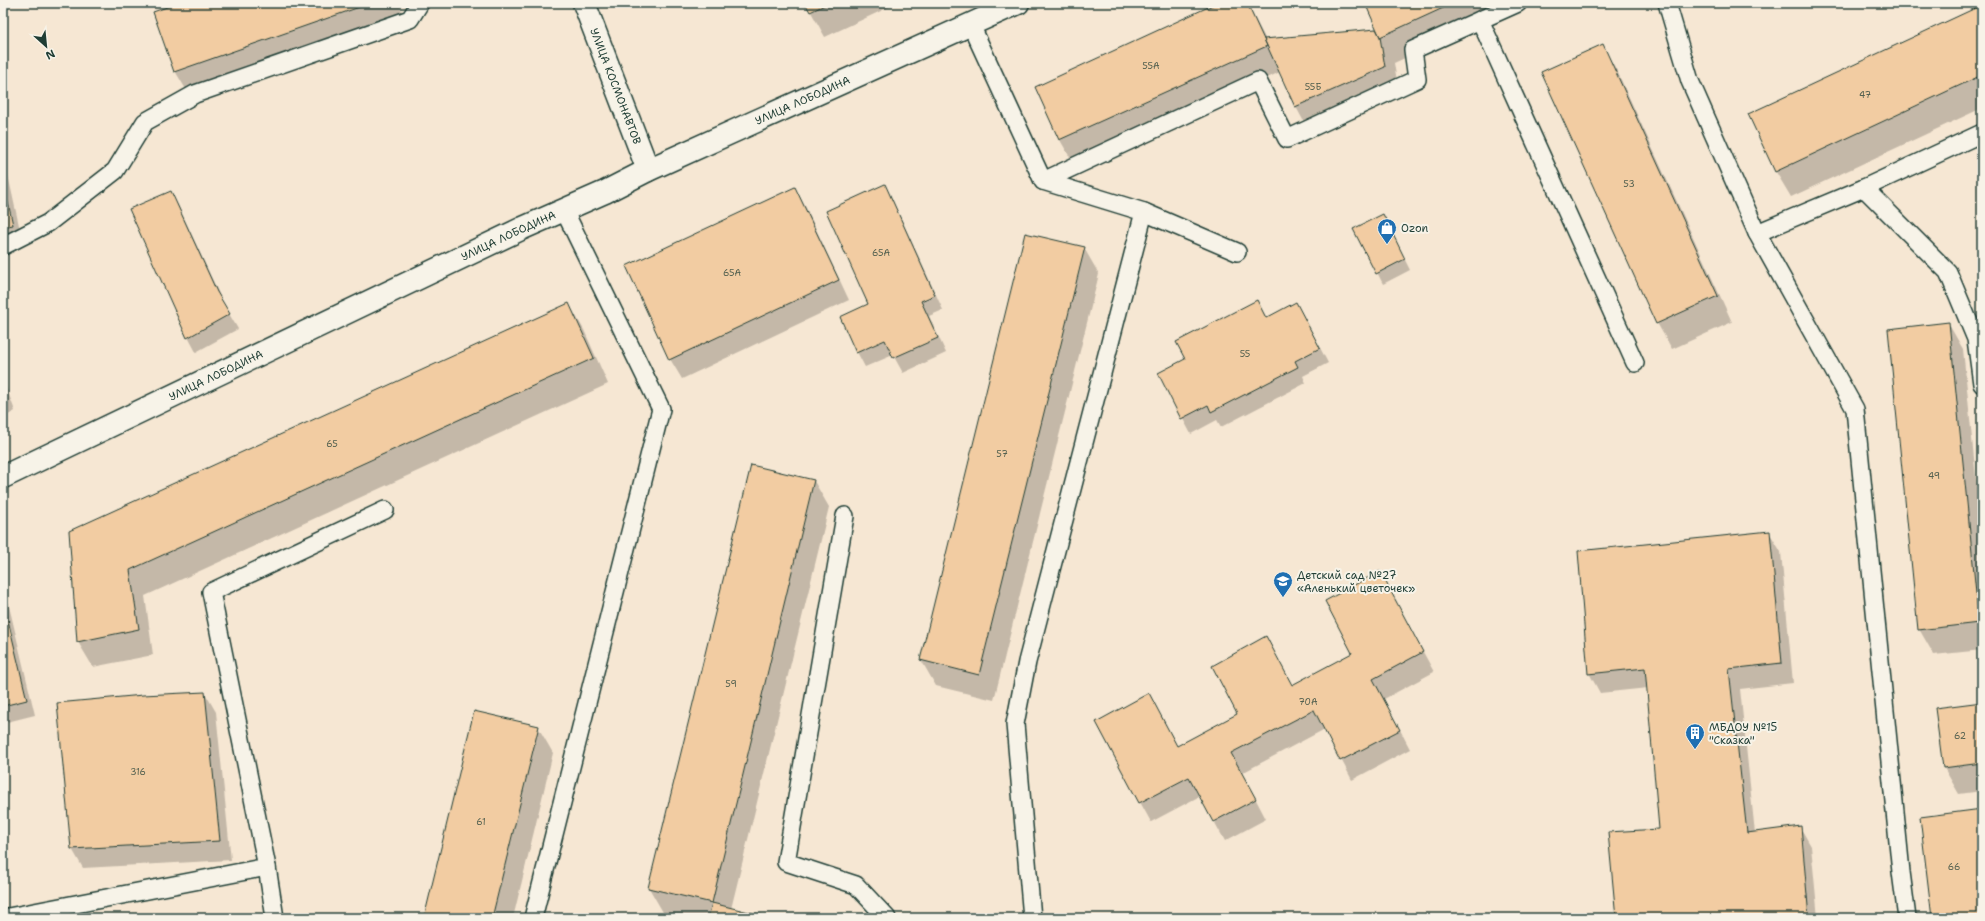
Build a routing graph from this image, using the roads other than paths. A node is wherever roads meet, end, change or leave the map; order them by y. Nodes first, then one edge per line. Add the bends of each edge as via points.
1 (420, 3) edge
2 (584, 3) edge
3 (1018, 3) edge
4 (1518, 3) edge
5 (1666, 3) edge
6 (1480, 20) junction
7 (971, 25) junction
8 (1982, 133) edge
9 (648, 170) junction
10 (1043, 181) junction
11 (1864, 188) junction
12 (564, 210) junction
13 (1144, 212) junction
14 (1757, 234) junction
15 (3, 246) edge
16 (1237, 252) dead end
17 (1974, 316) edge
18 (1635, 363) dead end
19 (1982, 384) edge
20 (3, 477) edge
21 (385, 510) dead end
22 (844, 516) dead end
23 (267, 867) junction
24 (3, 918) edge
25 (275, 918) edge
26 (533, 918) edge
27 (887, 918) edge
28 (1032, 918) edge
29 (1907, 918) edge

1 - 15 lane via 410,19 195,94 145,122 115,171 48,223
2 - 9 street, УЛИЦА КОСМОНАВТОВ
3 - 7 street, УЛИЦА ЛОБОДИНА
4 - 6 lane
5 - 14 lane via 1690,81
6 - 10 lane via 1413,50 1417,79 1287,139 1258,81
6 - 18 lane
7 - 9 street, УЛИЦА ЛОБОДИНА
7 - 10 lane
8 - 11 lane
9 - 12 street, УЛИЦА ЛОБОДИНА
10 - 13 lane
11 - 14 lane
11 - 17 lane via 1948,272
12 - 20 street, УЛИЦА ЛОБОДИНА
12 - 26 lane via 661,409
13 - 16 lane
13 - 28 lane via 1029,654 1015,724
14 - 29 lane via 1855,409
17 - 19 lane
21 - 23 lane via 211,592
22 - 27 lane via 786,862 856,885
23 - 24 lane
23 - 25 lane

